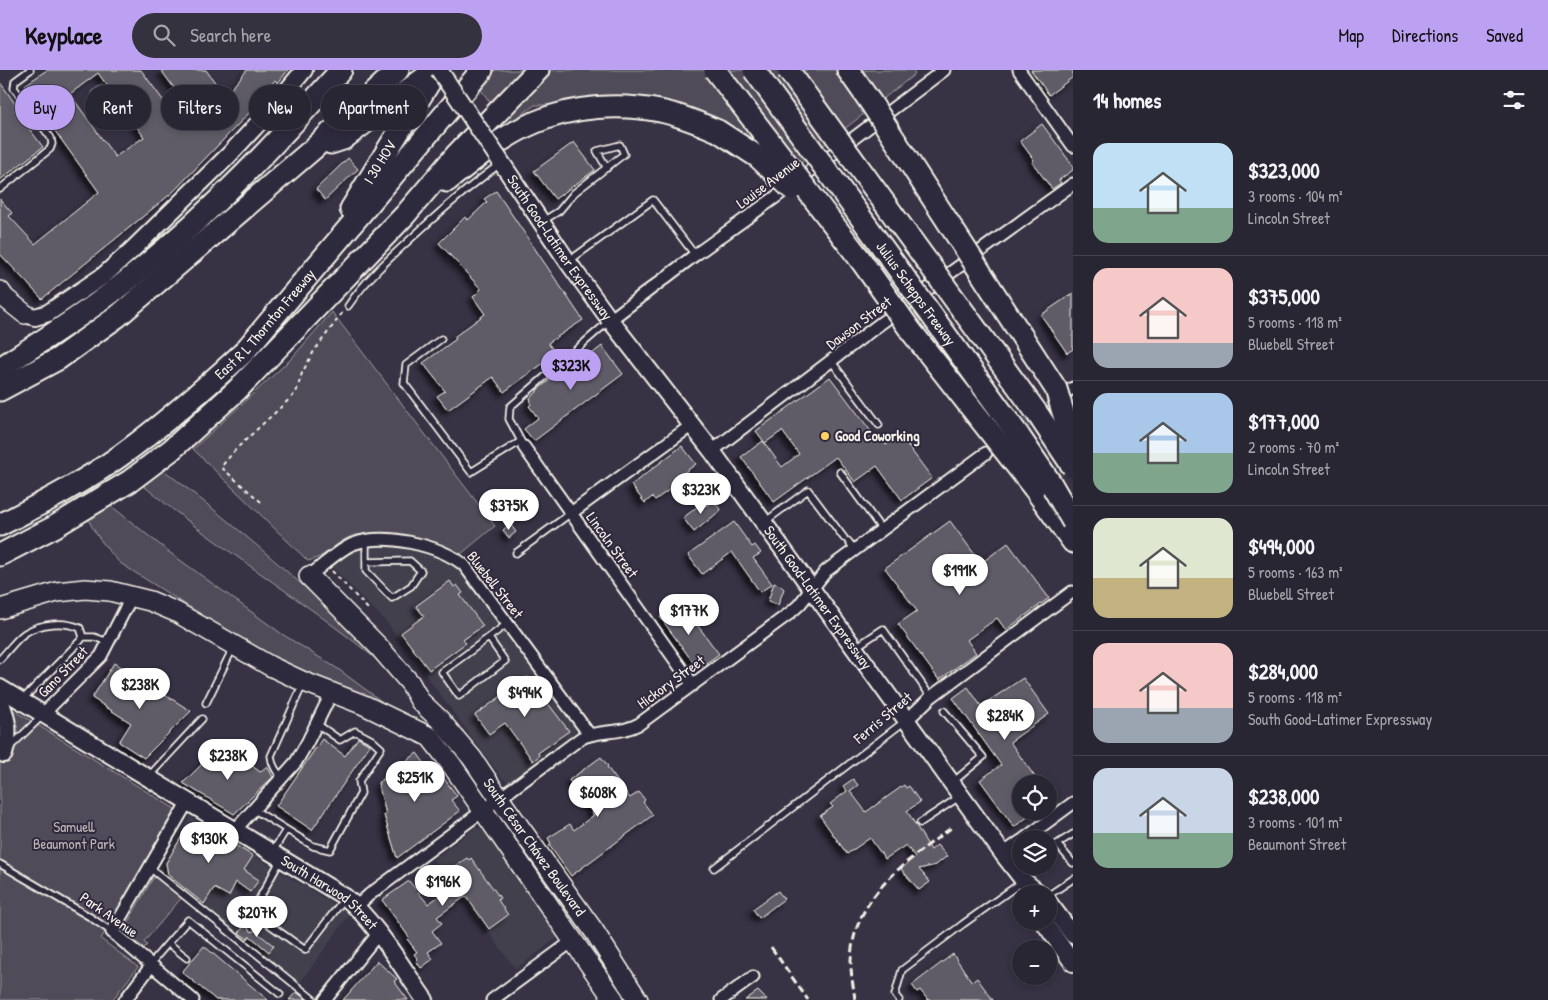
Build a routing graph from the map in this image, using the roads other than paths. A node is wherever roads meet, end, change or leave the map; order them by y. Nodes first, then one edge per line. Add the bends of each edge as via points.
1 (30, 70) edge
2 (304, 70) edge
3 (337, 70) edge
4 (341, 70) edge
5 (398, 70) edge
6 (437, 70) edge
7 (482, 70) edge
8 (538, 70) edge
9 (715, 70) edge
10 (754, 70) edge
11 (788, 70) edge
12 (848, 70) edge
13 (860, 70) edge
14 (944, 70) edge
15 (1019, 70) edge
16 (929, 74) edge
17 (326, 85) edge
18 (327, 85) edge
19 (321, 92) edge
20 (871, 103) junction
21 (1073, 146) edge
22 (313, 149) junction
23 (499, 159) junction
24 (607, 168) junction
25 (1073, 184) edge
26 (0, 189) edge
27 (405, 215) junction
28 (541, 222) junction
29 (695, 255) junction
30 (568, 262) junction
31 (309, 274) junction
32 (0, 291) edge
33 (348, 306) road end
34 (25, 314) joint
35 (610, 320) junction
36 (911, 331) junction
37 (441, 339) dead end
38 (832, 362) junction
39 (0, 368) edge
40 (0, 390) edge
41 (692, 425) junction
42 (879, 425) dead end
43 (522, 444) junction
44 (1073, 445) edge
45 (712, 451) junction
46 (986, 453) dead end
47 (1073, 467) edge
48 (840, 472) dead end
49 (571, 513) junction
50 (764, 522) junction
51 (1073, 522) edge
52 (0, 525) edge
53 (882, 530) junction
54 (366, 541) junction
55 (1073, 542) edge
56 (849, 543) junction
57 (516, 553) dead end
58 (0, 555) edge
59 (366, 562) junction
60 (309, 576) joint
61 (812, 589) junction
62 (1072, 592) edge
63 (132, 596) junction
64 (0, 609) edge
65 (507, 624) junction
66 (83, 637) junction
67 (488, 638) junction
68 (108, 642) junction
69 (234, 646) junction
70 (854, 649) junction
71 (0, 659) edge
72 (304, 682) junction
73 (693, 685) junction
74 (0, 688) edge
75 (332, 692) junction
76 (931, 697) junction
77 (0, 700) edge
78 (20, 701) junction
79 (206, 704) dead end
80 (944, 711) dead end
81 (43, 714) junction
82 (202, 719) dead end
83 (906, 721) junction
84 (317, 724) junction
85 (589, 734) junction
86 (2, 756) edge
87 (148, 778) junction
88 (283, 778) junction
89 (951, 783) junction
90 (961, 796) junction
91 (499, 798) junction
92 (188, 801) junction
93 (1073, 803) edge
94 (253, 809) junction
95 (483, 811) junction
96 (920, 823) dead end
97 (235, 830) junction
98 (286, 830) junction
99 (1037, 830) edge
100 (1073, 834) edge
101 (1012, 848) edge
102 (1003, 854) junction
103 (277, 856) junction
104 (0, 864) edge
105 (1073, 864) edge
106 (150, 868) junction
107 (714, 868) dead end
108 (1073, 879) edge
109 (1025, 885) edge
110 (1057, 890) edge
111 (1012, 895) edge
112 (351, 902) junction
113 (1057, 914) edge
114 (1049, 930) edge
115 (112, 932) junction
116 (378, 934) junction
117 (1073, 935) edge
118 (574, 940) junction
119 (168, 943) junction
120 (187, 958) dead end
121 (1073, 963) edge
122 (151, 966) junction
123 (753, 976) dead end
124 (280, 994) dead end
125 (125, 1000) edge
126 (193, 1000) edge
127 (314, 1000) edge
128 (325, 1000) edge
129 (425, 1000) edge
130 (492, 1000) edge
131 (614, 1000) edge
132 (638, 1000) edge
133 (721, 1000) edge
134 (899, 1000) edge

1 - 26 lane via 15,81 14,88 51,138 52,144
2 - 34 main road via 229,154 132,251 103,276 48,313 35,317
3 - 17 highway
4 - 18 highway
5 - 22 highway
6 - 22 highway via 342,139
6 - 23 main road, South Good-Latimer Expressway, bridge
6 - 31 highway, I 30 HOV
7 - 31 highway, East R L Thornton Freeway
8 - 27 highway via 456,155
9 - 36 highway, bridge
10 - 51 highway, Julius Schepps Freeway, bridge via 1014,429
11 - 47 highway, Julius Schepps Freeway, bridge
12 - 20 highway
13 - 20 highway
14 - 16 street, Louise Avenue
15 - 21 street
16 - 29 street, Louise Avenue via 773,199
19 - 39 highway via 243,177 139,271 74,321
20 - 44 highway, bridge via 1056,389
22 - 40 highway via 118,316 58,359
23 - 28 main road, South Good-Latimer Expressway
23 - 33 lane via 386,261
24 - 24 lane via 624,154 620,145 597,151
24 - 28 lane via 574,192 560,211
25 - 38 street, Dawson Street
27 - 36 highway, bridge via 466,165 536,122 590,109 634,108 668,113 718,131 778,174
27 - 58 highway via 237,390 171,450 96,502
28 - 30 main road, South Good-Latimer Expressway
29 - 30 lane via 654,200
29 - 35 street, Louise Avenue
30 - 35 main road, South Good-Latimer Expressway
31 - 52 highway, East R L Thornton Freeway via 243,353 148,436 82,480
32 - 34 main road
35 - 41 main road, South Good-Latimer Expressway
35 - 43 lane via 510,407 509,419
36 - 55 highway, bridge
37 - 43 lane via 406,365 404,382 471,472
38 - 42 lane
38 - 45 street, Dawson Street
41 - 45 main road, South Good-Latimer Expressway
41 - 49 street
43 - 49 street, Lincoln Street
45 - 50 main road, South Good-Latimer Expressway
46 - 53 street, Hickory Street
48 - 53 lane
49 - 57 lane
49 - 73 street, Lincoln Street
50 - 56 lane via 808,490
50 - 61 main road, South Good-Latimer Expressway
53 - 56 street, Hickory Street
54 - 59 lane
54 - 60 street, Bluebell Street via 352,545
54 - 65 street, Bluebell Street via 402,542 453,556 464,565
56 - 61 street, Hickory Street
59 - 59 lane via 366,571 392,598 411,586 421,571 410,561
60 - 91 main road, South César Chávez Boulevard via 410,683 420,701 472,758
61 - 70 main road, South Good-Latimer Expressway
61 - 73 street, Hickory Street via 790,613
62 - 76 street, Ferris Street
63 - 64 main road via 84,589 58,592
63 - 68 street, Gano Street
63 - 69 main road via 176,612
65 - 67 lane
65 - 85 street, Bluebell Street
66 - 68 lane
66 - 71 lane via 80,628 71,624 44,626 25,634
66 - 78 lane
67 - 67 lane via 442,672 459,696 505,662
68 - 81 street, Gano Street via 94,664
69 - 72 main road
69 - 79 lane
70 - 76 lane via 883,629
70 - 83 main road, South Good-Latimer Expressway
72 - 75 main road
72 - 88 lane via 271,756 271,763
73 - 85 street, Hickory Street via 631,729
74 - 78 main road, South Harwood Street
75 - 84 street
75 - 95 main road, South César Chávez Boulevard via 430,737
76 - 83 street, Ferris Street
77 - 86 main road via 8,727
78 - 81 main road, South Harwood Street
80 - 89 lane via 983,757
81 - 86 lane, Gano Street
81 - 87 main road, South Harwood Street
82 - 87 lane
83 - 89 main road, South Good-Latimer Expressway
83 - 107 lane, Ferris Street
84 - 88 street
84 - 98 lane via 340,740 355,731 380,748 359,780 361,793 330,850 312,846
85 - 91 street, Hickory Street
87 - 92 main road, South Harwood Street
88 - 94 street
89 - 90 main road, South Good-Latimer Expressway
90 - 96 lane
90 - 102 main road, South Good-Latimer Expressway
91 - 95 street, Hickory Street
91 - 132 main road, South César Chávez Boulevard via 594,931
92 - 97 main road, South Harwood Street
92 - 106 street
93 - 99 street
94 - 97 street
94 - 98 lane
95 - 112 street, Hickory Street
95 - 118 main road, South César Chávez Boulevard
97 - 103 main road, South Harwood Street
98 - 103 lane
100 - 105 lane via 1057,844
101 - 102 street
102 - 109 main road, South Good-Latimer Expressway
103 - 112 main road, South Harwood Street
103 - 112 lane via 252,912 305,950
104 - 115 lane, Park Avenue
106 - 115 street
106 - 127 lane
108 - 110 lane
111 - 134 lane via 963,924 902,970 895,995
112 - 116 main road, South Harwood Street
113 - 117 main road
114 - 121 main road
115 - 122 street, Park Avenue
116 - 128 street
116 - 129 main road, South Harwood Street
118 - 130 street
118 - 131 main road, South César Chávez Boulevard
119 - 120 lane
119 - 122 lane
119 - 124 lane via 188,920
122 - 125 street
122 - 126 street, Park Avenue
123 - 133 street

